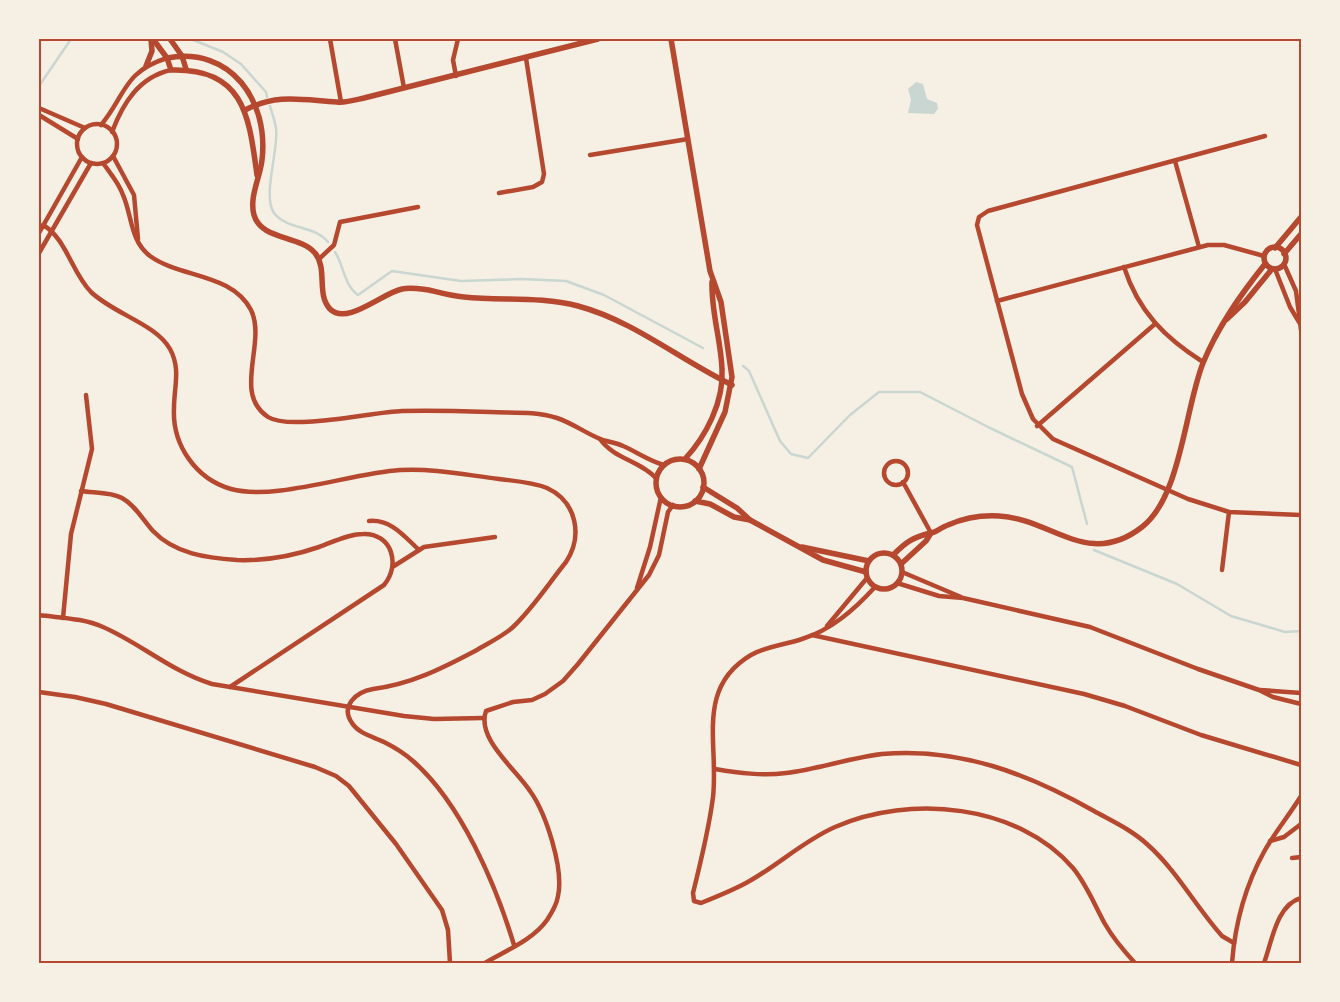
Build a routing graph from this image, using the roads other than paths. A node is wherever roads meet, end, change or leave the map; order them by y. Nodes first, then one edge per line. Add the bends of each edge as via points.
1 (152, 39) edge
2 (170, 39) edge
3 (330, 39) edge
4 (395, 39) edge
5 (458, 39) edge
6 (598, 39) edge
7 (671, 39) edge
8 (182, 56) junction
9 (167, 58) junction
10 (526, 58) junction
11 (146, 66) junction
12 (186, 69) junction
13 (171, 70) junction
14 (456, 76) junction
15 (404, 88) junction
16 (341, 102) junction
17 (255, 105) junction
18 (39, 108) edge
19 (245, 110) junction
20 (39, 115) edge
21 (101, 125) junction
22 (85, 128) junction
23 (112, 132) junction
24 (1265, 136) dead end
25 (78, 139) junction
26 (688, 139) junction
27 (590, 155) dead end
28 (113, 156) junction
29 (82, 157) junction
30 (1175, 160) junction
31 (91, 163) junction
32 (103, 163) junction
33 (258, 180) junction
34 (499, 193) dead end
35 (418, 207) dead end
36 (1301, 217) edge
37 (43, 225) junction
38 (52, 230) junction
39 (39, 233) edge
40 (1301, 234) edge
41 (139, 243) junction
42 (1199, 247) junction
43 (1276, 248) junction
44 (39, 253) edge
45 (1284, 254) junction
46 (1264, 256) junction
47 (319, 259) junction
48 (1265, 264) junction
49 (1284, 264) junction
50 (1124, 267) junction
51 (1274, 269) junction
52 (712, 280) junction
53 (997, 301) junction
54 (1226, 321) junction
55 (1300, 323) junction
56 (1155, 324) junction
57 (1301, 330) edge
58 (1203, 362) junction
59 (722, 380) junction
60 (732, 385) junction
61 (86, 395) dead end
62 (1037, 426) junction
63 (600, 439) junction
64 (685, 460) junction
65 (664, 465) junction
66 (699, 469) junction
67 (656, 479) junction
68 (903, 482) junction
69 (703, 487) junction
70 (1168, 490) junction
71 (81, 491) junction
72 (661, 497) junction
73 (695, 501) junction
74 (673, 505) junction
75 (1229, 512) junction
76 (1301, 515) edge
77 (750, 520) junction
78 (369, 521) dead end
79 (931, 533) junction
80 (495, 537) dead end
81 (800, 546) junction
82 (419, 550) junction
83 (893, 555) junction
84 (869, 561) junction
85 (900, 564) junction
86 (394, 566) junction
87 (1222, 570) dead end
88 (902, 572) junction
89 (866, 575) junction
90 (897, 583) junction
91 (874, 587) junction
92 (637, 588) junction
93 (963, 598) junction
94 (39, 615) edge
95 (63, 618) junction
96 (827, 627) junction
97 (812, 635) junction
98 (230, 687) junction
99 (1259, 690) junction
100 (39, 692) edge
101 (1301, 693) edge
102 (1301, 704) edge
103 (348, 707) junction
104 (484, 718) junction
105 (1301, 765) edge
106 (715, 769) junction
107 (1301, 796) edge
108 (1301, 824) edge
109 (1270, 841) junction
110 (1301, 857) edge
111 (1292, 858) dead end
112 (1301, 898) edge
113 (1234, 943) junction
114 (514, 945) junction
115 (450, 963) edge
116 (485, 963) edge
117 (1135, 963) edge
118 (1232, 963) edge
119 (1264, 963) edge

1 - 9 street
1 - 11 street via 152,52
2 - 8 street
3 - 16 street
4 - 15 street
5 - 14 street via 453,60
6 - 10 street
7 - 26 street
8 - 9 street
8 - 12 street
8 - 17 street via 204,59 226,69 241,81
9 - 11 street
9 - 13 street
10 - 14 street
10 - 34 street via 544,174 542,182 534,187
11 - 21 street via 125,86
12 - 13 street
12 - 19 street via 220,80 233,91
13 - 23 street via 149,77 134,91
14 - 15 street
15 - 16 street
16 - 17 street via 294,98
17 - 19 street
17 - 33 street via 262,148
18 - 22 street
19 - 33 street
20 - 25 street
21 - 22 street
21 - 23 street
22 - 25 street
23 - 28 street via 117,146
24 - 30 street
25 - 29 street
26 - 27 street
26 - 52 street
28 - 32 street
28 - 41 street via 134,196
29 - 31 street
29 - 37 street
30 - 42 street
30 - 53 street via 979,216 977,228
31 - 32 street
31 - 38 street
32 - 41 street via 122,192 132,230
33 - 47 street via 253,206 258,224 303,244
35 - 47 street via 340,222 334,245
36 - 43 street
37 - 38 street
37 - 39 street
38 - 44 street
38 - 103 street via 76,274 91,291 114,310 156,333 169,348 177,373 174,409 177,435 193,464 213,481 237,490 262,492 384,471 438,471 541,486 554,492 569,508 576,531 572,552 512,628 426,676 401,685 361,692
40 - 45 street
41 - 63 street via 153,258 228,287 248,305 257,333 252,394 259,408 272,419 293,423 414,411 528,413 563,420
42 - 46 street via 1224,245
42 - 50 street
43 - 45 street
43 - 46 street via 1268,250
45 - 49 street
46 - 48 street
47 - 59 street via 325,301 341,315 387,294 412,288 465,298 564,303 617,321
48 - 51 street
48 - 54 street via 1239,296
49 - 51 street
49 - 55 street via 1296,291
50 - 53 street
50 - 56 street via 1137,298
51 - 54 street
51 - 55 street
52 - 59 street via 711,303
52 - 60 street via 721,302 728,338
53 - 62 street via 1026,405
54 - 58 street
55 - 57 street
56 - 58 street
56 - 62 street
58 - 70 street
59 - 60 street
59 - 64 street via 709,423
60 - 66 street via 725,412
61 - 71 street via 92,449
62 - 70 street via 1065,445
63 - 65 street via 617,443
63 - 67 street via 611,451
64 - 65 street via 676,459
64 - 66 street
65 - 67 street
66 - 69 street
67 - 72 street
68 - 68 street via 908,476 907,468 901,462 889,462 884,469 887,481
68 - 79 street
69 - 73 street
69 - 77 street
70 - 75 street
70 - 79 street via 1159,509 1144,526 1110,542 1075,541 1026,521 1001,516 965,519
71 - 86 street via 124,499 159,536 173,546 196,554 238,560 269,558 364,534 385,543 391,551
71 - 95 street via 71,534
72 - 74 street
72 - 92 street via 652,541
73 - 74 street via 684,506
73 - 77 street
74 - 92 street via 668,510 656,562 650,575
75 - 76 street
75 - 87 street
77 - 81 street
78 - 82 street via 390,524
79 - 83 street via 916,536
79 - 85 street
80 - 82 street
81 - 84 street
81 - 89 street via 823,560
82 - 86 street
83 - 84 street via 880,553
83 - 85 street
84 - 89 street
85 - 88 street
86 - 98 street via 381,588
88 - 90 street
88 - 93 street
89 - 91 street
89 - 96 street
90 - 91 street via 889,589
90 - 93 street via 939,596
91 - 96 street via 850,613
92 - 104 street via 563,681 532,700 486,711
93 - 99 street via 1090,627
94 - 95 street
95 - 98 street via 102,626 197,679
96 - 97 street
97 - 105 street via 1084,694 1201,735
97 - 106 street via 758,651 736,665 726,678 715,700 712,715
98 - 103 street
99 - 101 street
99 - 102 street via 1273,698
100 - 115 street via 106,704 336,776 365,805 442,910 448,930
103 - 104 street via 419,718
103 - 114 street via 355,727 406,755 438,789 484,865
104 - 114 street via 491,743 531,791 545,820 558,877 558,896 547,920
106 - 113 street via 778,774 859,757 898,753 953,756 1005,768 1051,787 1136,834 1162,859 1222,936
106 - 117 street via 711,811 694,901 700,903 746,883 834,827 868,816 918,808 958,810 995,819 1046,844 1073,868 1106,926
107 - 109 street
108 - 109 street via 1284,837
109 - 113 street via 1248,890
110 - 111 street
112 - 119 street via 1283,911
113 - 118 street
114 - 116 street

